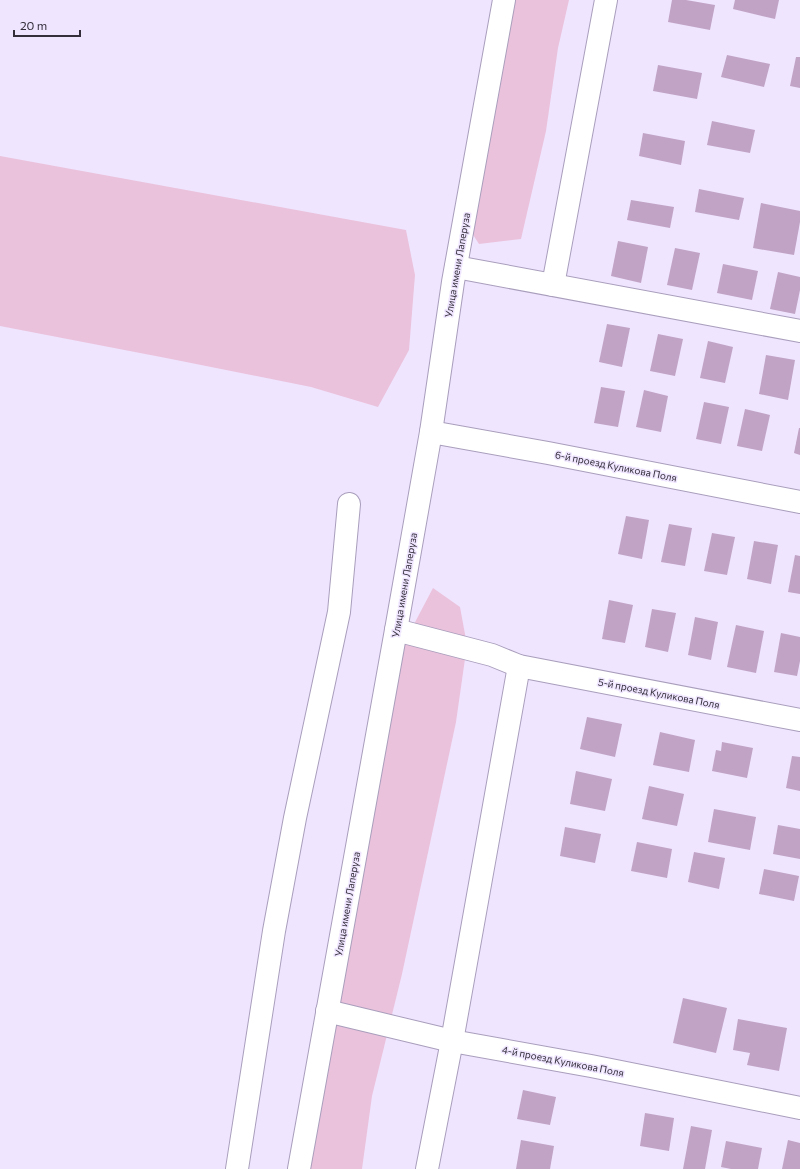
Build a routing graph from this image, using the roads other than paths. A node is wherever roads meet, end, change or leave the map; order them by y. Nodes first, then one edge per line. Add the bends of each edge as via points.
1 (504, 0) edge
2 (606, 0) edge
3 (456, 267) junction
4 (554, 285) junction
5 (800, 332) edge
6 (431, 432) junction
7 (800, 502) edge
8 (349, 504) dead end
9 (396, 630) junction
10 (519, 666) junction
11 (800, 720) edge
12 (327, 1011) junction
13 (452, 1041) junction
14 (800, 1108) edge
15 (237, 1169) edge
16 (299, 1169) edge
17 (427, 1169) edge

1 - 3 street, Улица имени Лаперуза
2 - 4 street
3 - 4 street
3 - 6 street, Улица имени Лаперуза
4 - 5 street
6 - 7 street, 6-й проезд Куликова Поля via 548,452
6 - 9 street, Улица имени Лаперуза
8 - 15 street via 339,612 274,931
9 - 10 street, 5-й проезд Куликова Поля via 492,655
9 - 12 street, Улица имени Лаперуза
10 - 11 street, 5-й проезд Куликова Поля
10 - 13 street
12 - 13 street, 4-й проезд Куликова Поля
12 - 16 street, Улица имени Лаперуза
13 - 14 street, 4-й проезд Куликова Поля
13 - 17 street

